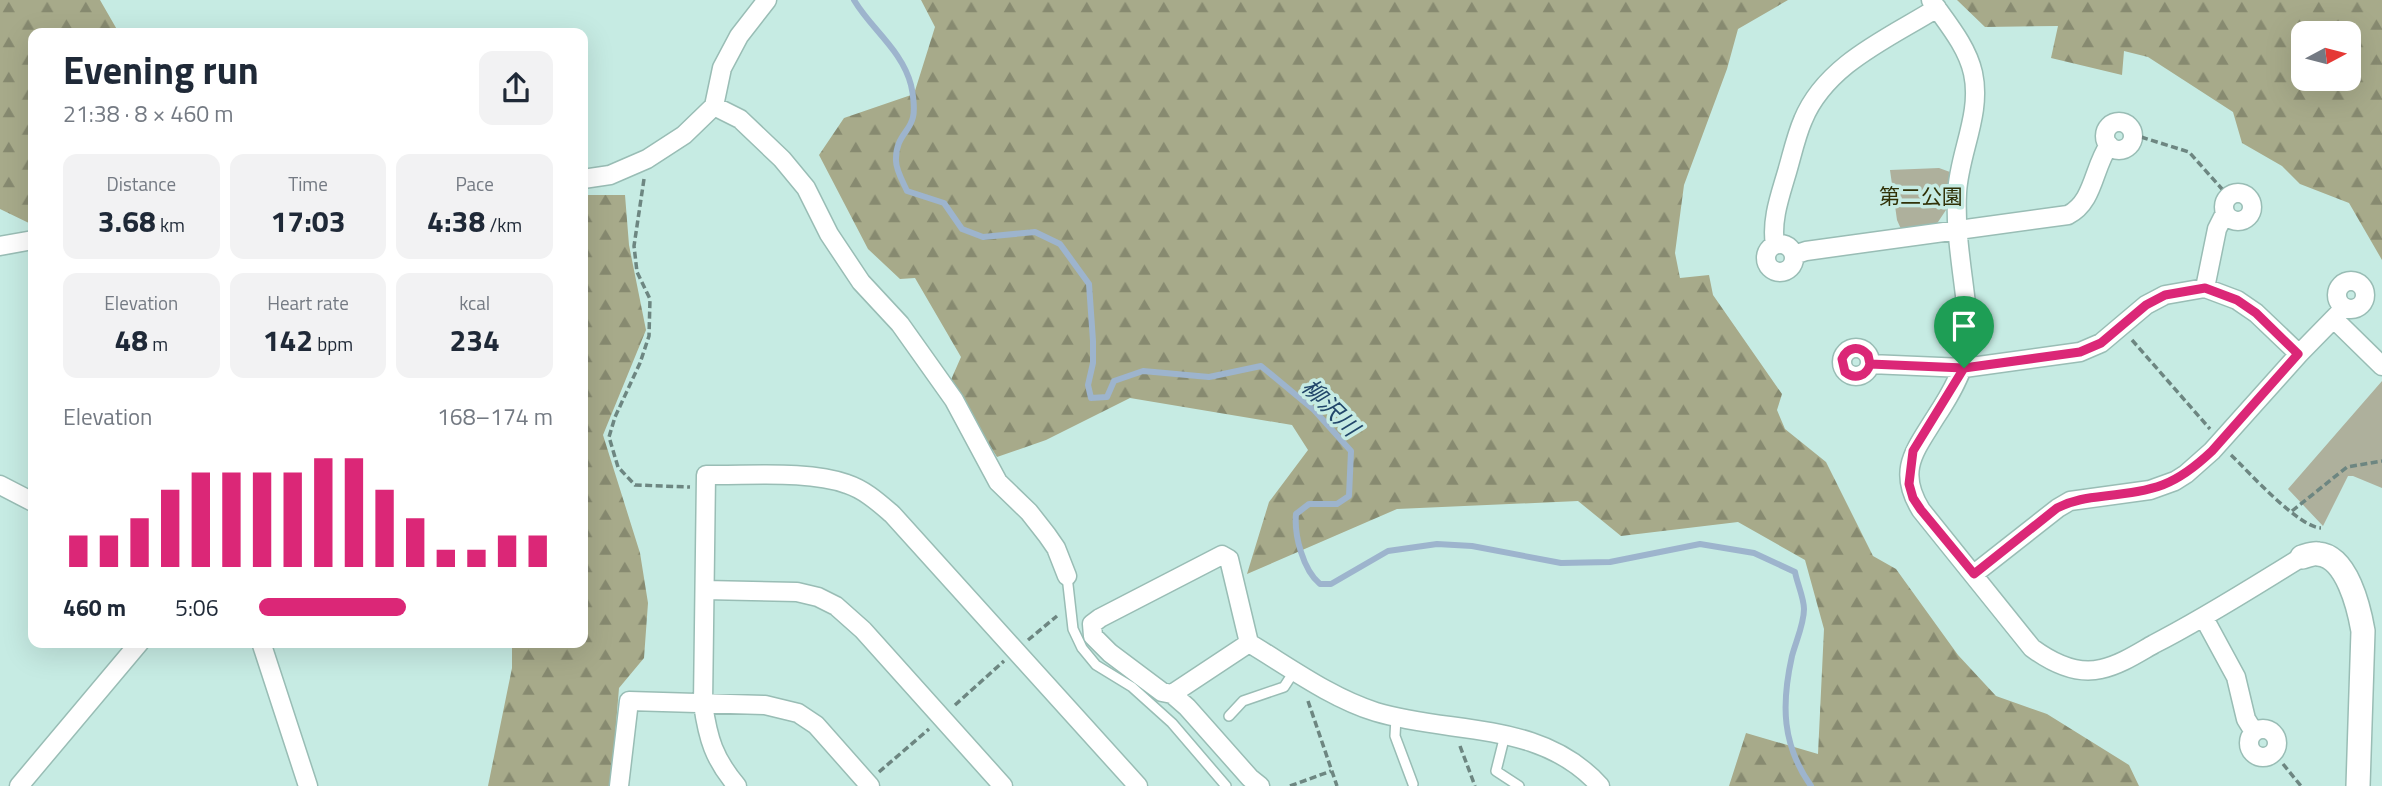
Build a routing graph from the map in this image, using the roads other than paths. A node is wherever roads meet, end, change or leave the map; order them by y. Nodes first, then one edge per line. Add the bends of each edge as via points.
1 (767, 0) edge
2 (1934, 4) edge
3 (714, 106) junction
4 (2109, 145) dead end
5 (588, 178) edge
6 (2225, 213) dead end
7 (1958, 230) junction
8 (28, 241) edge
9 (1775, 245) junction
10 (0, 246) edge
11 (1794, 255) junction
12 (2205, 288) junction
13 (2298, 354) junction
14 (1870, 364) dead end
15 (2382, 366) edge
16 (1964, 368) junction
17 (0, 485) edge
18 (28, 499) edge
19 (2302, 557) joint
20 (1974, 574) junction
21 (1067, 576) joint
22 (705, 590) junction
23 (2204, 618) junction
24 (1249, 643) junction
25 (135, 648) edge
26 (263, 648) edge
27 (1295, 670) junction
28 (1172, 694) junction
29 (703, 704) junction
30 (1230, 716) dead end
31 (1396, 717) junction
32 (2254, 732) dead end
33 (1505, 734) junction
34 (868, 784) edge
35 (1413, 784) edge
36 (19, 786) edge
37 (307, 786) edge
38 (619, 786) edge
39 (737, 786) edge
40 (1003, 786) edge
41 (1138, 786) edge
42 (1226, 786) edge
43 (1260, 786) edge
44 (1519, 786) edge
45 (1600, 786) edge
46 (2358, 786) edge

1 - 3 street via 722,68
2 - 7 street via 1965,52 1975,87 1957,185
2 - 9 street via 1840,69 1820,90 1803,119 1780,195 1773,229
3 - 5 street via 684,135 647,159 610,176
3 - 21 street via 740,119 806,188 861,282 900,324 954,400 998,482 1047,535
4 - 7 street via 2078,210
6 - 12 street via 2217,229
7 - 11 street
7 - 16 street via 1969,343
8 - 10 street
9 - 11 street via 1785,245
9 - 11 street via 1767,255 1774,271 1790,268
12 - 13 street via 2256,313
12 - 16 street via 2165,295 2101,343 2080,352
13 - 15 street via 2339,314
13 - 20 street via 2212,451 2175,481 2150,490 2070,501
14 - 16 street
16 - 20 street via 1913,451 1909,484 1921,510
17 - 18 street
19 - 23 street
19 - 46 street via 2318,554 2340,566 2359,611 2363,631
20 - 23 street via 2032,648 2049,661 2077,669 2100,670 2123,661
21 - 42 lane via 1073,629 1082,648 1096,665 1132,687 1172,723
22 - 29 street
22 - 40 street via 797,592 836,606 863,629
22 - 41 street via 706,475 817,477 848,484 892,514
23 - 32 street via 2236,677 2246,719
24 - 27 street
24 - 28 street
24 - 28 street via 1229,559 1222,555 1092,624 1093,636 1110,653 1162,692
25 - 36 street
26 - 37 street
27 - 30 lane via 1284,687 1243,701
27 - 31 street via 1345,700
28 - 43 street
29 - 34 street via 765,705 798,713 816,725
29 - 38 street via 629,701
29 - 39 street via 715,757
31 - 33 street
31 - 35 lane via 1395,736
33 - 44 lane via 1496,771
33 - 45 street via 1550,748 1576,763

